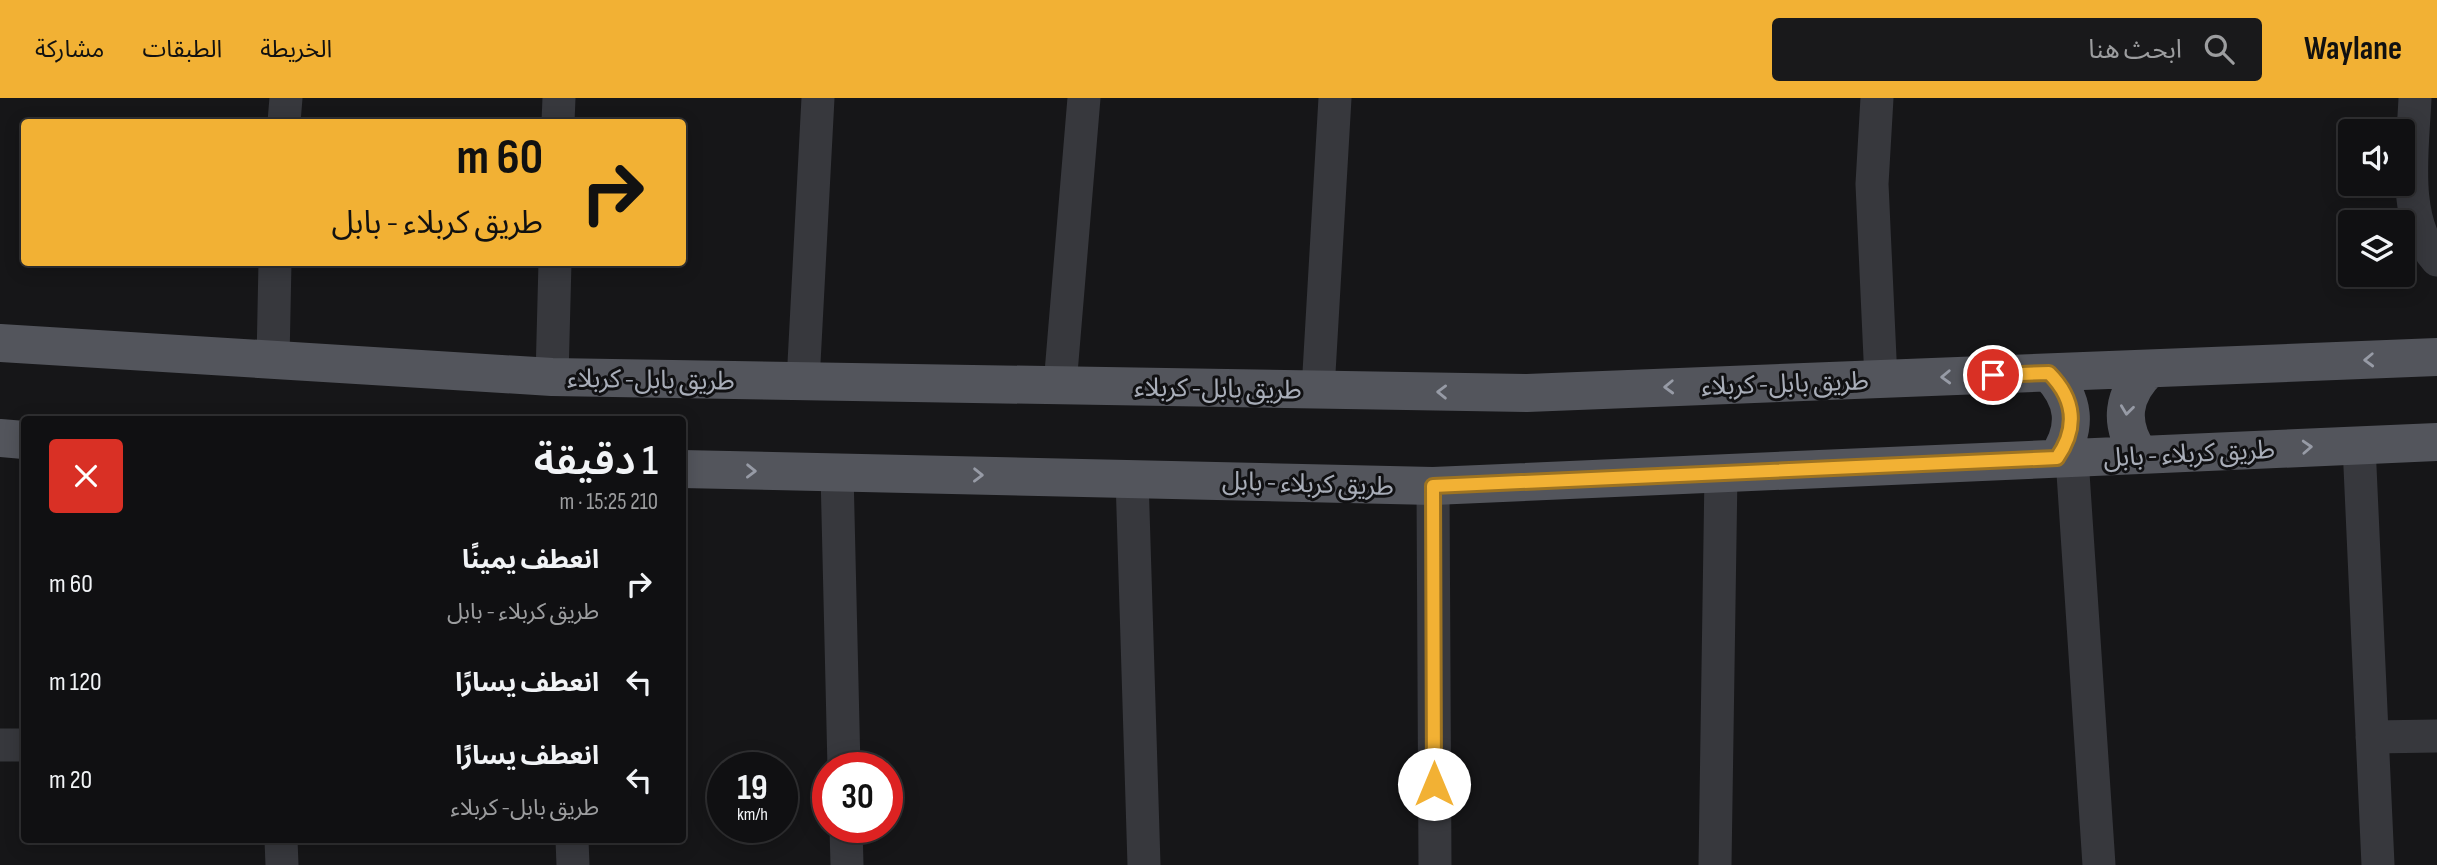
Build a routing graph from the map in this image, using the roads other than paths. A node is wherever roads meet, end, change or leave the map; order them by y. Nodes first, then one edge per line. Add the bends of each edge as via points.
1 (286, 98) edge
2 (559, 98) edge
3 (818, 98) edge
4 (1084, 98) edge
5 (1335, 98) edge
6 (1877, 98) edge
7 (2415, 98) edge
8 (284, 119) edge
9 (558, 119) edge
10 (2437, 261) edge
11 (275, 266) edge
12 (555, 266) edge
13 (0, 343) edge
14 (2437, 357) edge
15 (273, 360) junction
16 (2149, 369) junction
17 (2049, 373) junction
18 (552, 377) junction
19 (1881, 380) junction
20 (803, 382) junction
21 (1060, 385) junction
22 (1318, 390) junction
23 (0, 438) edge
24 (21, 440) edge
25 (2437, 442) edge
26 (2359, 445) junction
27 (2140, 455) junction
28 (2064, 458) junction
29 (686, 469) edge
30 (837, 472) junction
31 (1721, 473) junction
32 (1132, 478) junction
33 (1433, 486) junction
34 (2437, 736) edge
35 (2372, 737) junction
36 (0, 745) edge
37 (21, 745) edge
38 (845, 752) edge
39 (281, 843) edge
40 (572, 843) edge
41 (846, 843) edge
42 (282, 865) edge
43 (573, 865) edge
44 (847, 865) edge
45 (1144, 865) edge
46 (1435, 865) edge
47 (1715, 865) edge
48 (2099, 865) edge
49 (2378, 865) edge

1 - 8 street
2 - 9 street
3 - 20 street
4 - 21 street
5 - 22 street
6 - 19 street via 1872,184
7 - 10 street via 2412,203
11 - 15 street
12 - 18 street
13 - 15 main road, طريق بابل- كربلاء
14 -> 16 main road, طريق بابل- كربلاء
15 - 18 main road, طريق بابل- كربلاء
16 - 17 main road, طريق بابل- كربلاء
16 -> 27 main road via 2129,394 2125,410 2130,442
17 -> 19 main road, طريق بابل- كربلاء
17 - 28 main road via 2068,398 2072,414
18 - 20 main road, طريق بابل- كربلاء
19 -> 22 main road, طريق بابل- كربلاء via 1527,393
20 - 21 main road, طريق بابل- كربلاء
21 - 22 main road, طريق بابل- كربلاء
23 - 24 main road
25 - 26 main road, طريق كربلاء - بابل
27 -> 26 main road, طريق كربلاء - بابل
26 - 35 street
27 - 28 main road, طريق كربلاء - بابل
28 - 31 main road, طريق كربلاء - بابل
28 - 48 street
29 -> 30 main road, طريق كربلاء - بابل
30 -> 32 main road, طريق كربلاء - بابل
30 - 38 street
31 - 33 main road, طريق كربلاء - بابل
31 - 47 street
32 - 33 main road, طريق كربلاء - بابل
32 - 45 street
33 - 46 street
34 - 35 street
35 - 49 street
36 - 37 street
39 - 42 street
40 - 43 street
41 - 44 street

